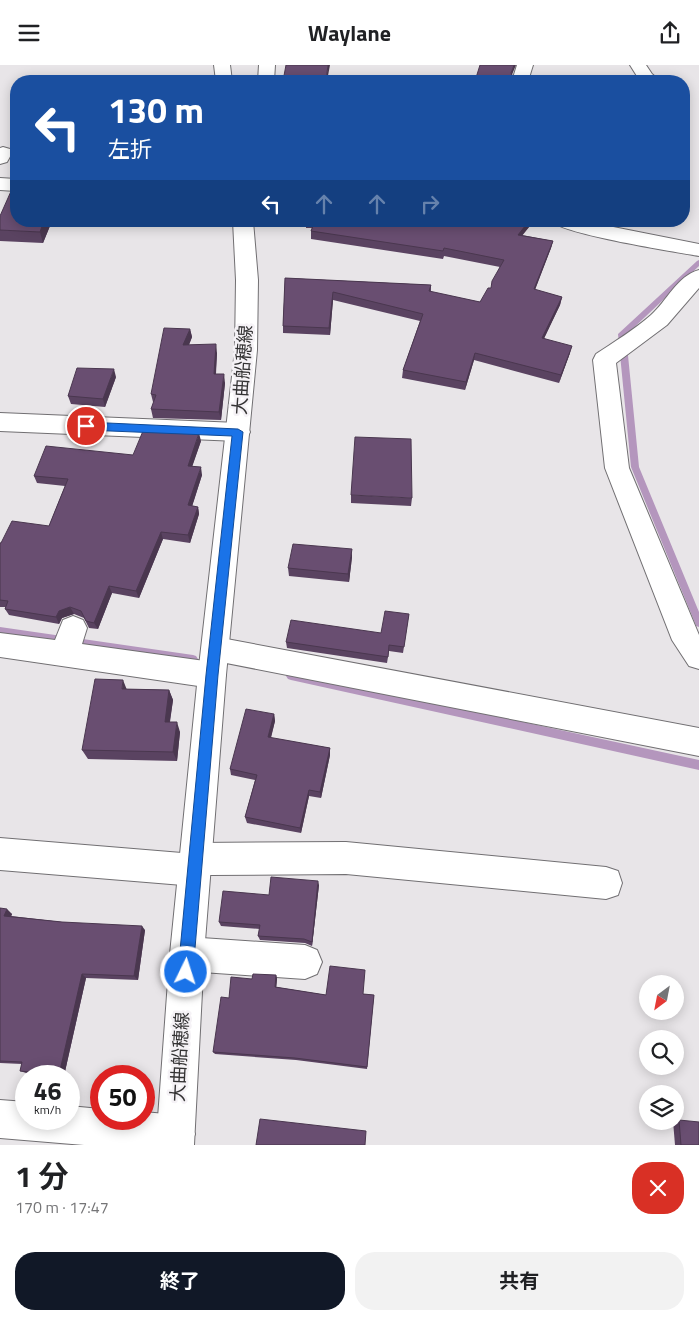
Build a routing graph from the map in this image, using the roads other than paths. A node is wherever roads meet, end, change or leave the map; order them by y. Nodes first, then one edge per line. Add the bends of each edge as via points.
1 (244, 227) edge
2 (581, 227) edge
3 (699, 250) edge
4 (699, 277) edge
5 (0, 422) edge
6 (238, 432) junction
7 (0, 645) edge
8 (699, 657) edge
9 (214, 662) junction
10 (699, 742) edge
11 (0, 854) edge
12 (196, 865) junction
13 (606, 883) dead end
14 (187, 954) junction
15 (305, 962) dead end
16 (0, 1119) edge
17 (175, 1140) edge

1 - 6 street, 大曲船穂線 via 248,280 246,350
2 - 3 street
4 - 8 street via 659,320 604,361 617,468 686,640
5 - 6 street
6 - 9 street, 大曲船穂線
7 - 9 street via 69,641
9 - 10 street
9 - 12 street, 大曲船穂線
11 - 12 street
12 - 13 street via 346,858
12 - 14 street, 大曲船穂線
14 - 15 street
14 - 17 street, 大曲船穂線
16 - 17 street

